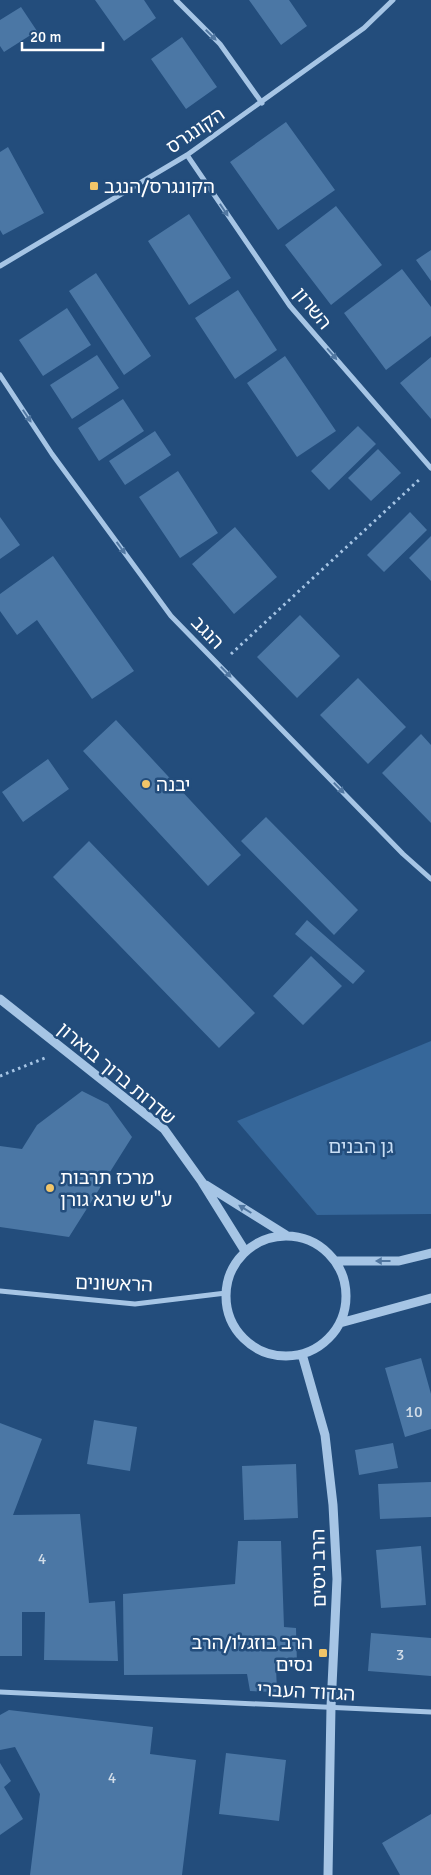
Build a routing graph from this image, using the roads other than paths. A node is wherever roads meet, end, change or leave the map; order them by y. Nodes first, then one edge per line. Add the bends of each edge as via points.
1 (176, 0) edge
2 (393, 0) edge
3 (262, 103) junction
4 (187, 155) junction
5 (0, 266) edge
6 (0, 375) edge
7 (431, 468) edge
8 (431, 879) edge
9 (0, 999) edge
10 (202, 1182) junction
11 (286, 1235) junction
12 (246, 1251) junction
13 (431, 1253) edge
14 (335, 1261) junction
15 (0, 1291) edge
16 (226, 1293) junction
17 (431, 1298) edge
18 (340, 1323) junction
19 (302, 1354) junction
20 (0, 1692) edge
21 (331, 1707) junction
22 (431, 1712) edge
23 (328, 1875) edge

1 -> 3 street via 220,44
2 - 3 street, הקונגרס via 364,28
3 - 4 street, הקונגרס
4 - 5 street, הקונגרס
4 -> 7 street, השרון via 290,306
6 -> 8 street, הנגב via 52,454 171,616
9 - 10 street, שדרות ברוך בוארון via 164,1129
11 -> 10 street, שדרות ברוך בוארון
10 - 12 street, שדרות ברוך בוארון
11 - 12 street via 258,1242
11 - 14 street via 305,1238 322,1247
12 - 16 street via 235,1263
13 -> 14 street via 399,1261
14 - 18 street via 344,1280 346,1302
15 - 16 street, הראשונים via 135,1304
16 - 19 street via 227,1310 233,1325 255,1348 270,1354
17 - 18 street
18 - 19 street via 325,1342
19 - 21 street, הרב ניסים via 325,1434 333,1505 337,1580
20 - 21 street, הגדוד העברי
21 - 22 street, הגדוד העברי
21 - 23 street, הרב ניסים

